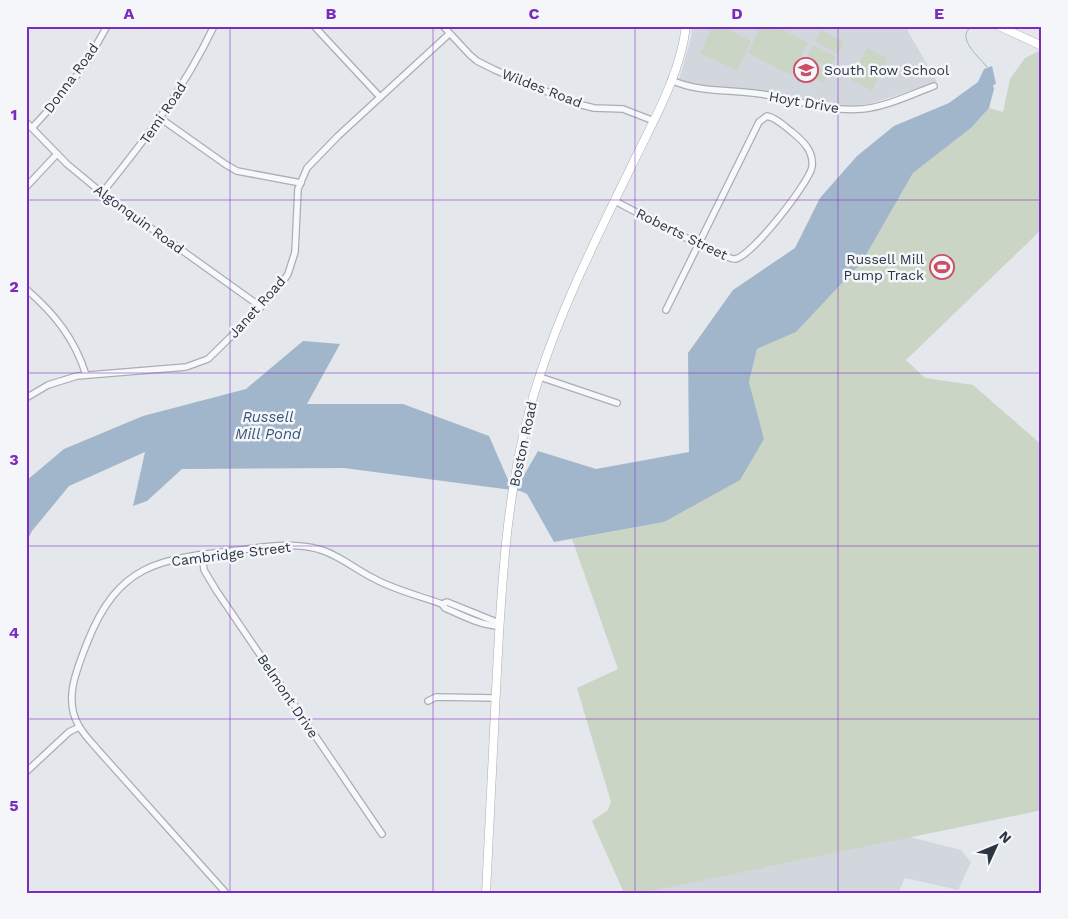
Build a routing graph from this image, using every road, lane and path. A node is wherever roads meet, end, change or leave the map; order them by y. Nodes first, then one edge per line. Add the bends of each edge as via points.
1 (107, 26) edge
2 (214, 26) edge
3 (314, 26) edge
4 (442, 26) edge
5 (686, 26) edge
6 (999, 26) edge
7 (449, 34) junction
8 (1042, 46) edge
9 (671, 80) junction
10 (934, 86) dead end
11 (380, 98) junction
12 (160, 118) junction
13 (654, 121) junction
14 (26, 122) edge
15 (32, 128) junction
16 (57, 154) junction
17 (300, 183) junction
18 (26, 187) edge
19 (102, 193) junction
20 (615, 201) junction
21 (700, 243) junction
22 (26, 289) edge
23 (261, 307) junction
24 (666, 310) dead end
25 (86, 375) junction
26 (540, 377) junction
27 (26, 398) edge
28 (617, 403) dead end
29 (202, 555) junction
30 (500, 626) junction
31 (496, 698) junction
32 (428, 701) dead end
33 (79, 727) junction
34 (26, 772) edge
35 (382, 834) dead end
36 (226, 893) edge
37 (486, 893) edge

1 - 15 street, Donna Road via 88,60
2 - 12 street, Temi Road via 200,55
3 - 11 street
4 - 7 street, Wildes Road
5 - 9 main road, Boston Road
6 - 8 main road
7 - 11 street, Janet Road
7 - 13 street, Wildes Road via 472,57 495,70 574,102 594,108 623,109
9 - 10 street, Hoyt Drive via 696,89 740,91 852,109 865,109
9 - 13 main road, Boston Road
11 - 17 street, Janet Road via 321,153 307,168
12 - 17 street via 237,171
12 - 19 street, Temi Road
13 - 20 main road, Boston Road
14 - 15 street, Algonquin Road
15 - 16 street, Algonquin Road
16 - 18 street
16 - 19 street, Algonquin Road
17 - 23 street, Janet Road via 294,252 288,274
19 - 23 street, Algonquin Road
20 - 21 street, Roberts Street
20 - 26 main road, Boston Road via 575,285
21 - 21 street, Roberts Street via 728,257 740,257 789,206 812,169 808,148 774,118 766,117 759,122
21 - 24 street
22 - 25 street via 70,336
23 - 25 street, Janet Road via 208,359 186,367
25 - 27 street, Janet Road via 48,385
26 - 28 street
26 - 30 main road, Boston Road via 524,430 513,491 505,546
29 - 30 street, Cambridge Street via 264,547 318,549 376,580 492,626
29 - 33 street, Cambridge Street via 159,562 125,583 107,602 90,636 72,688 72,707
29 - 35 street, Belmont Drive via 204,570 216,590
30 - 31 main road, Boston Road
31 - 32 street via 436,697
31 - 37 main road, Boston Road
33 - 34 street via 69,732
33 - 36 street, Cambridge Street

